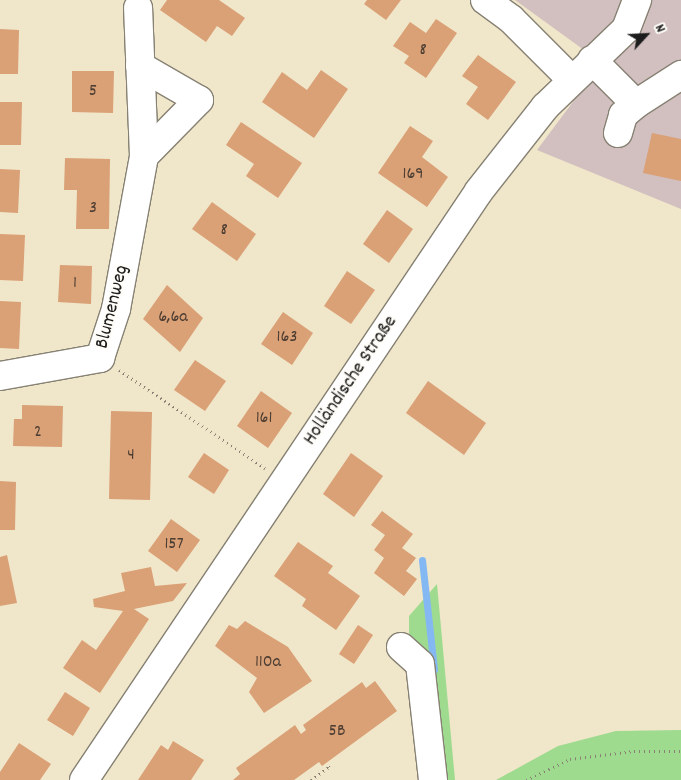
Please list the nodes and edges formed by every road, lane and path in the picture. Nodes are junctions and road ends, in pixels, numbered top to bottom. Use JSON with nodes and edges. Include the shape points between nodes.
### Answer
{"nodes":[{"id":1,"x":485,"y":0,"type":"edge"},
{"id":2,"x":637,"y":0,"type":"edge"},
{"id":3,"x":138,"y":8,"type":"dead end"},
{"id":4,"x":592,"y":60,"type":"junction"},
{"id":5,"x":140,"y":66,"type":"junction"},
{"id":6,"x":681,"y":75,"type":"edge"},
{"id":7,"x":571,"y":79,"type":"junction"},
{"id":8,"x":636,"y":104,"type":"junction"},
{"id":9,"x":618,"y":133,"type":"dead end"},
{"id":10,"x":144,"y":156,"type":"junction"},
{"id":11,"x":100,"y":358,"type":"junction"},
{"id":12,"x":0,"y":376,"type":"edge"},
{"id":13,"x":285,"y":481,"type":"junction"},
{"id":14,"x":401,"y":647,"type":"dead end"},
{"id":15,"x":681,"y":751,"type":"edge"},
{"id":16,"x":327,"y":763,"type":"dead end"},
{"id":17,"x":84,"y":780,"type":"edge"},
{"id":18,"x":311,"y":780,"type":"edge"},
{"id":19,"x":433,"y":780,"type":"edge"},
{"id":20,"x":526,"y":780,"type":"edge"}],
"edges":[{"from":1,"to":7,"type":"street","via":[[511,19]]},
{"from":2,"to":4,"type":"street","name":"Holländische Straße","via":[[626,29]]},
{"from":3,"to":5,"type":"street","name":"Blumenweg"},
{"from":4,"to":7,"type":"street","name":"Holländische Straße"},
{"from":4,"to":8,"type":"street"},
{"from":5,"to":10,"type":"street","name":"Blumenweg"},
{"from":5,"to":10,"type":"street","via":[[199,100]]},
{"from":6,"to":8,"type":"street"},
{"from":7,"to":13,"type":"street","name":"Holländische Straße","via":[[479,191]]},
{"from":8,"to":9,"type":"street","via":[[623,115]]},
{"from":10,"to":11,"type":"street","name":"Blumenweg","via":[[116,309]]},
{"from":11,"to":12,"type":"street","name":"Blumenweg"},
{"from":11,"to":13,"type":"path"},
{"from":13,"to":17,"type":"street","name":"Holländische Straße"},
{"from":14,"to":19,"type":"street","via":[[420,664]]},
{"from":15,"to":20,"type":"path","via":[[634,751],[570,759]]},
{"from":16,"to":18,"type":"path","via":[[329,767]]}]}
